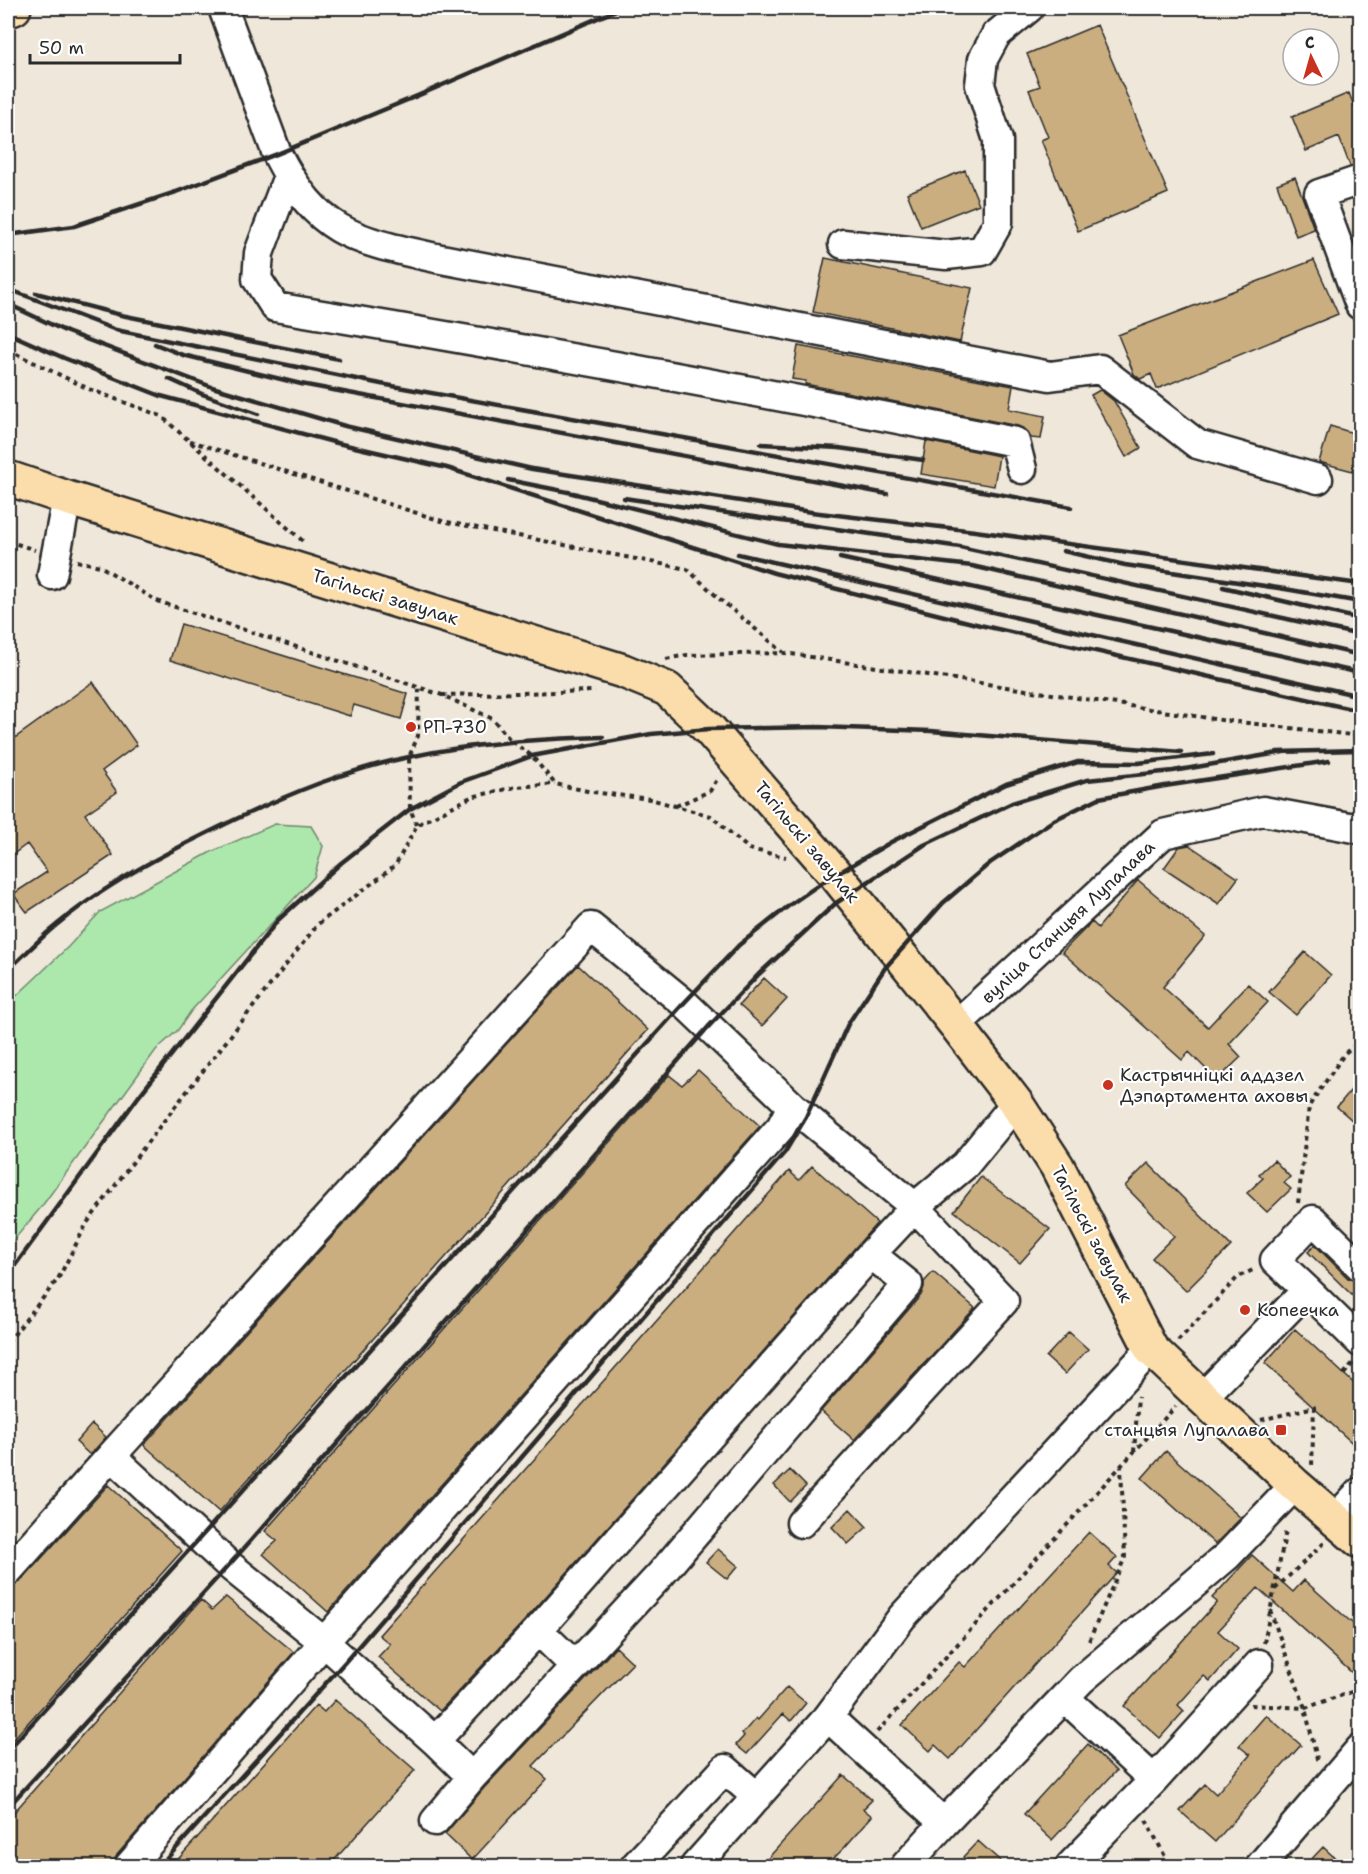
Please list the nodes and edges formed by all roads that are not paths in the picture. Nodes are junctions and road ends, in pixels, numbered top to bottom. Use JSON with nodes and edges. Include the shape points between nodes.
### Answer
{"nodes":[{"id":1,"x":14,"y":8,"type":"edge"},
{"id":2,"x":223,"y":8,"type":"edge"},
{"id":3,"x":1029,"y":8,"type":"edge"},
{"id":4,"x":8,"y":10,"type":"edge"},
{"id":5,"x":288,"y":176,"type":"junction"},
{"id":6,"x":1360,"y":180,"type":"edge"},
{"id":7,"x":843,"y":244,"type":"dead end"},
{"id":8,"x":1360,"y":305,"type":"edge"},
{"id":9,"x":1022,"y":469,"type":"dead end"},
{"id":10,"x":8,"y":478,"type":"edge"},
{"id":11,"x":1318,"y":479,"type":"dead end"},
{"id":12,"x":68,"y":498,"type":"junction"},
{"id":13,"x":54,"y":566,"type":"road end"},
{"id":14,"x":1360,"y":828,"type":"edge"},
{"id":15,"x":956,"y":1025,"type":"junction"},
{"id":16,"x":1016,"y":1103,"type":"junction"},
{"id":17,"x":792,"y":1106,"type":"junction"},
{"id":18,"x":915,"y":1207,"type":"junction"},
{"id":19,"x":872,"y":1254,"type":"junction"},
{"id":20,"x":1360,"y":1266,"type":"edge"},
{"id":21,"x":1306,"y":1290,"type":"junction"},
{"id":22,"x":1360,"y":1342,"type":"edge"},
{"id":23,"x":1151,"y":1356,"type":"junction"},
{"id":24,"x":1198,"y":1393,"type":"junction"},
{"id":25,"x":111,"y":1456,"type":"junction"},
{"id":26,"x":1304,"y":1479,"type":"junction"},
{"id":27,"x":1360,"y":1492,"type":"edge"},
{"id":28,"x":801,"y":1523,"type":"dead end"},
{"id":29,"x":1346,"y":1529,"type":"edge"},
{"id":30,"x":8,"y":1571,"type":"edge"},
{"id":31,"x":538,"y":1630,"type":"junction"},
{"id":32,"x":324,"y":1642,"type":"junction"},
{"id":33,"x":1259,"y":1664,"type":"road end"},
{"id":34,"x":575,"y":1666,"type":"junction"},
{"id":35,"x":1065,"y":1698,"type":"junction"},
{"id":36,"x":828,"y":1717,"type":"junction"},
{"id":37,"x":435,"y":1741,"type":"junction"},
{"id":38,"x":1360,"y":1749,"type":"edge"},
{"id":39,"x":472,"y":1777,"type":"junction"},
{"id":40,"x":1145,"y":1790,"type":"junction"},
{"id":41,"x":757,"y":1797,"type":"junction"},
{"id":42,"x":435,"y":1821,"type":"dead end"},
{"id":43,"x":944,"y":1823,"type":"junction"},
{"id":44,"x":917,"y":1862,"type":"edge"},
{"id":45,"x":129,"y":1866,"type":"edge"},
{"id":46,"x":635,"y":1866,"type":"edge"},
{"id":47,"x":695,"y":1866,"type":"edge"},
{"id":48,"x":1070,"y":1866,"type":"edge"},
{"id":49,"x":1260,"y":1866,"type":"edge"}],
"edges":[{"from":1,"to":4,"type":"main road"},
{"from":2,"to":5,"type":"street"},
{"from":3,"to":7,"type":"street","via":[[996,35],[983,59],[980,85],[998,140],[998,224],[982,251],[946,255]]},
{"from":5,"to":9,"type":"street","via":[[259,253],[257,279],[275,307],[756,391],[1015,442]]},
{"from":5,"to":11,"type":"street","via":[[320,217],[382,246],[1050,376],[1100,369],[1197,444]]},
{"from":6,"to":8,"type":"street","via":[[1320,194]]},
{"from":10,"to":12,"type":"main road","name":"Тагільскі завулак"},
{"from":12,"to":13,"type":"street"},
{"from":12,"to":15,"type":"main road","name":"Тагільскі завулак","via":[[623,671],[667,689],[709,729],[825,862]]},
{"from":14,"to":15,"type":"street","name":"вуліца Станцыя Лупалава","via":[[1263,811],[1163,834]]},
{"from":15,"to":16,"type":"main road","name":"Тагільскі завулак"},
{"from":16,"to":18,"type":"street","via":[[965,1165]]},
{"from":16,"to":23,"type":"main road","name":"Тагільскі завулак","via":[[1057,1166]]},
{"from":17,"to":18,"type":"street"},
{"from":17,"to":25,"type":"street","via":[[710,1025],[591,927]]},
{"from":17,"to":32,"type":"street","via":[[781,1127]]},
{"from":18,"to":19,"type":"street"},
{"from":18,"to":28,"type":"street","via":[[1004,1301]]},
{"from":19,"to":31,"type":"street"},
{"from":19,"to":34,"type":"street","via":[[908,1284],[661,1574]]},
{"from":20,"to":21,"type":"street","via":[[1313,1220],[1275,1260]]},
{"from":21,"to":22,"type":"street"},
{"from":21,"to":24,"type":"street"},
{"from":23,"to":24,"type":"main road","name":"Тагільскі завулак"},
{"from":23,"to":36,"type":"street","via":[[902,1617]]},
{"from":24,"to":26,"type":"main road","name":"Тагільскі завулак"},
{"from":25,"to":30,"type":"street"},
{"from":25,"to":32,"type":"street","via":[[229,1565]]},
{"from":26,"to":29,"type":"main road","name":"Тагільскі завулак"},
{"from":26,"to":35,"type":"street","via":[[1227,1556]]},
{"from":27,"to":29,"type":"street"},
{"from":31,"to":34,"type":"street"},
{"from":31,"to":37,"type":"street"},
{"from":32,"to":37,"type":"street"},
{"from":32,"to":45,"type":"street"},
{"from":33,"to":40,"type":"street"},
{"from":34,"to":39,"type":"street"},
{"from":35,"to":40,"type":"street"},
{"from":35,"to":43,"type":"street"},
{"from":36,"to":41,"type":"street"},
{"from":36,"to":43,"type":"street"},
{"from":37,"to":39,"type":"street"},
{"from":38,"to":49,"type":"street"},
{"from":39,"to":42,"type":"street"},
{"from":40,"to":48,"type":"street"},
{"from":41,"to":46,"type":"street","via":[[725,1769]]},
{"from":41,"to":47,"type":"street"},
{"from":43,"to":44,"type":"street"}]}
